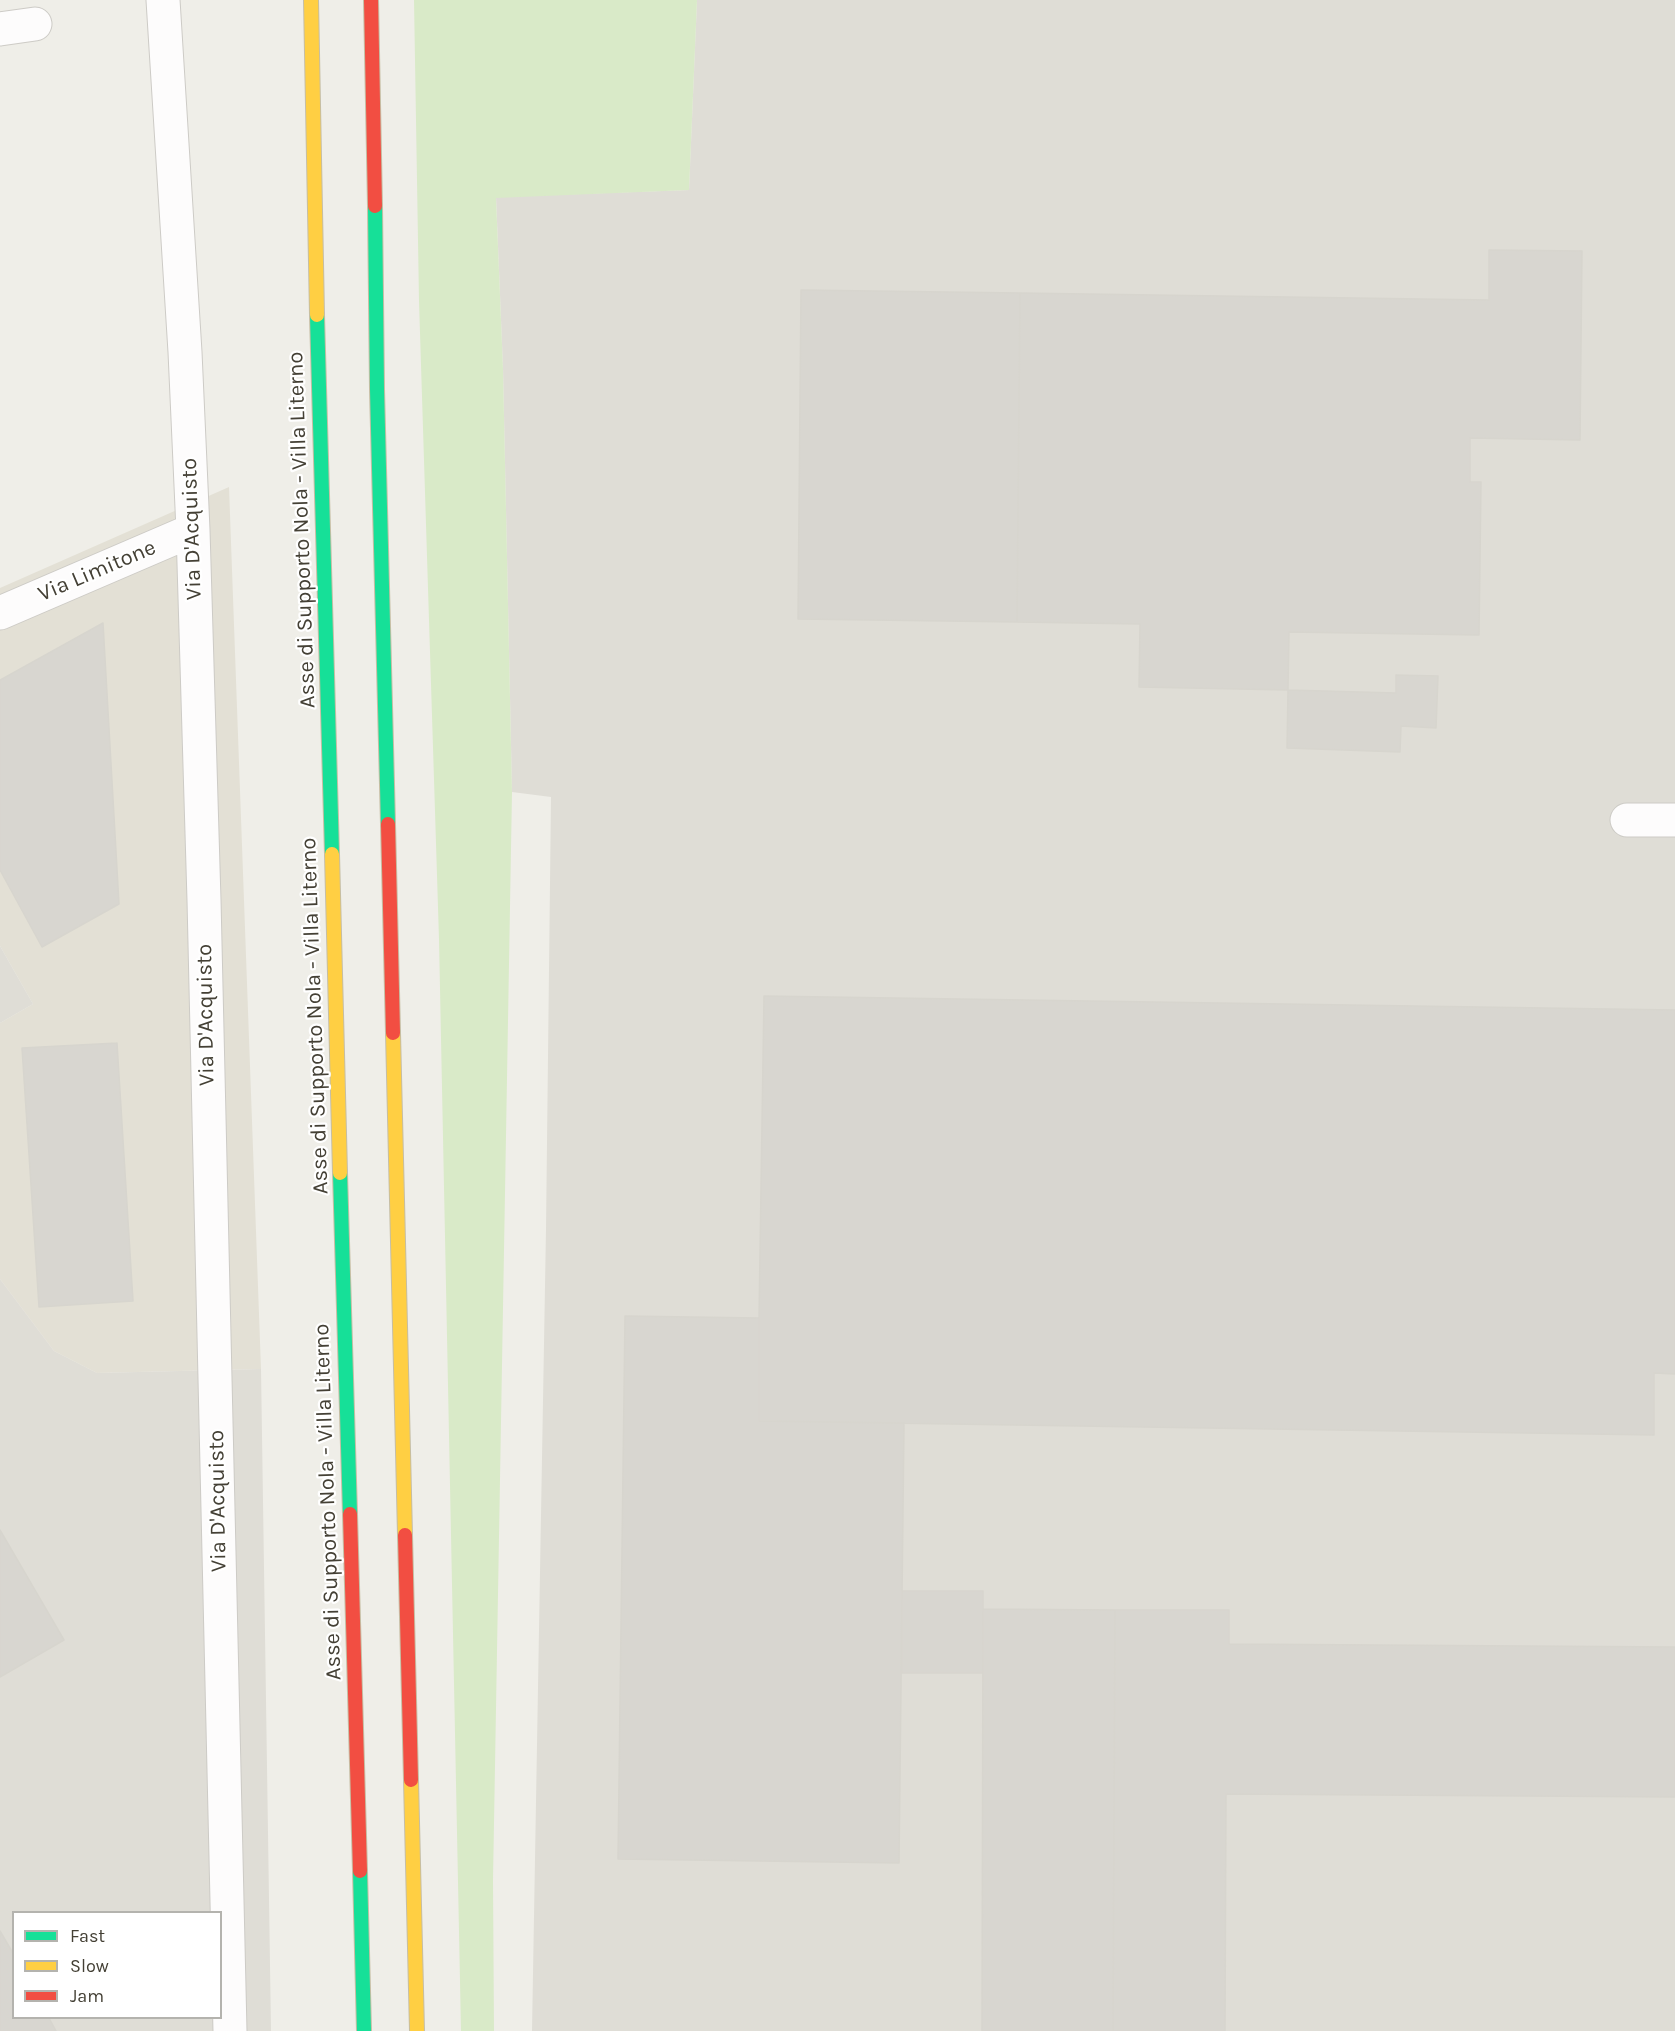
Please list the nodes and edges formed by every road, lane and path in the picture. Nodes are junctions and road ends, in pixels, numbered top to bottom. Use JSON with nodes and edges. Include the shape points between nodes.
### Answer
{"nodes":[{"id":1,"x":163,"y":0,"type":"edge"},
{"id":2,"x":311,"y":0,"type":"edge"},
{"id":3,"x":371,"y":0,"type":"edge"},
{"id":4,"x":35,"y":24,"type":"dead end"},
{"id":5,"x":0,"y":29,"type":"edge"},
{"id":6,"x":193,"y":530,"type":"junction"},
{"id":7,"x":0,"y":613,"type":"edge"},
{"id":8,"x":1627,"y":820,"type":"dead end"},
{"id":9,"x":1675,"y":820,"type":"edge"},
{"id":10,"x":230,"y":2031,"type":"edge"},
{"id":11,"x":364,"y":2031,"type":"edge"},
{"id":12,"x":417,"y":2031,"type":"edge"}],
"edges":[{"from":1,"to":6,"type":"street","name":"Via D'Acquisto"},
{"from":2,"to":11,"type":"highway","name":"Asse di Supporto Nola - Villa Literno"},
{"from":3,"to":12,"type":"highway"},
{"from":4,"to":5,"type":"street"},
{"from":6,"to":7,"type":"street","name":"Via Limitone"},
{"from":6,"to":10,"type":"street","name":"Via D'Acquisto"},
{"from":8,"to":9,"type":"street"}]}
